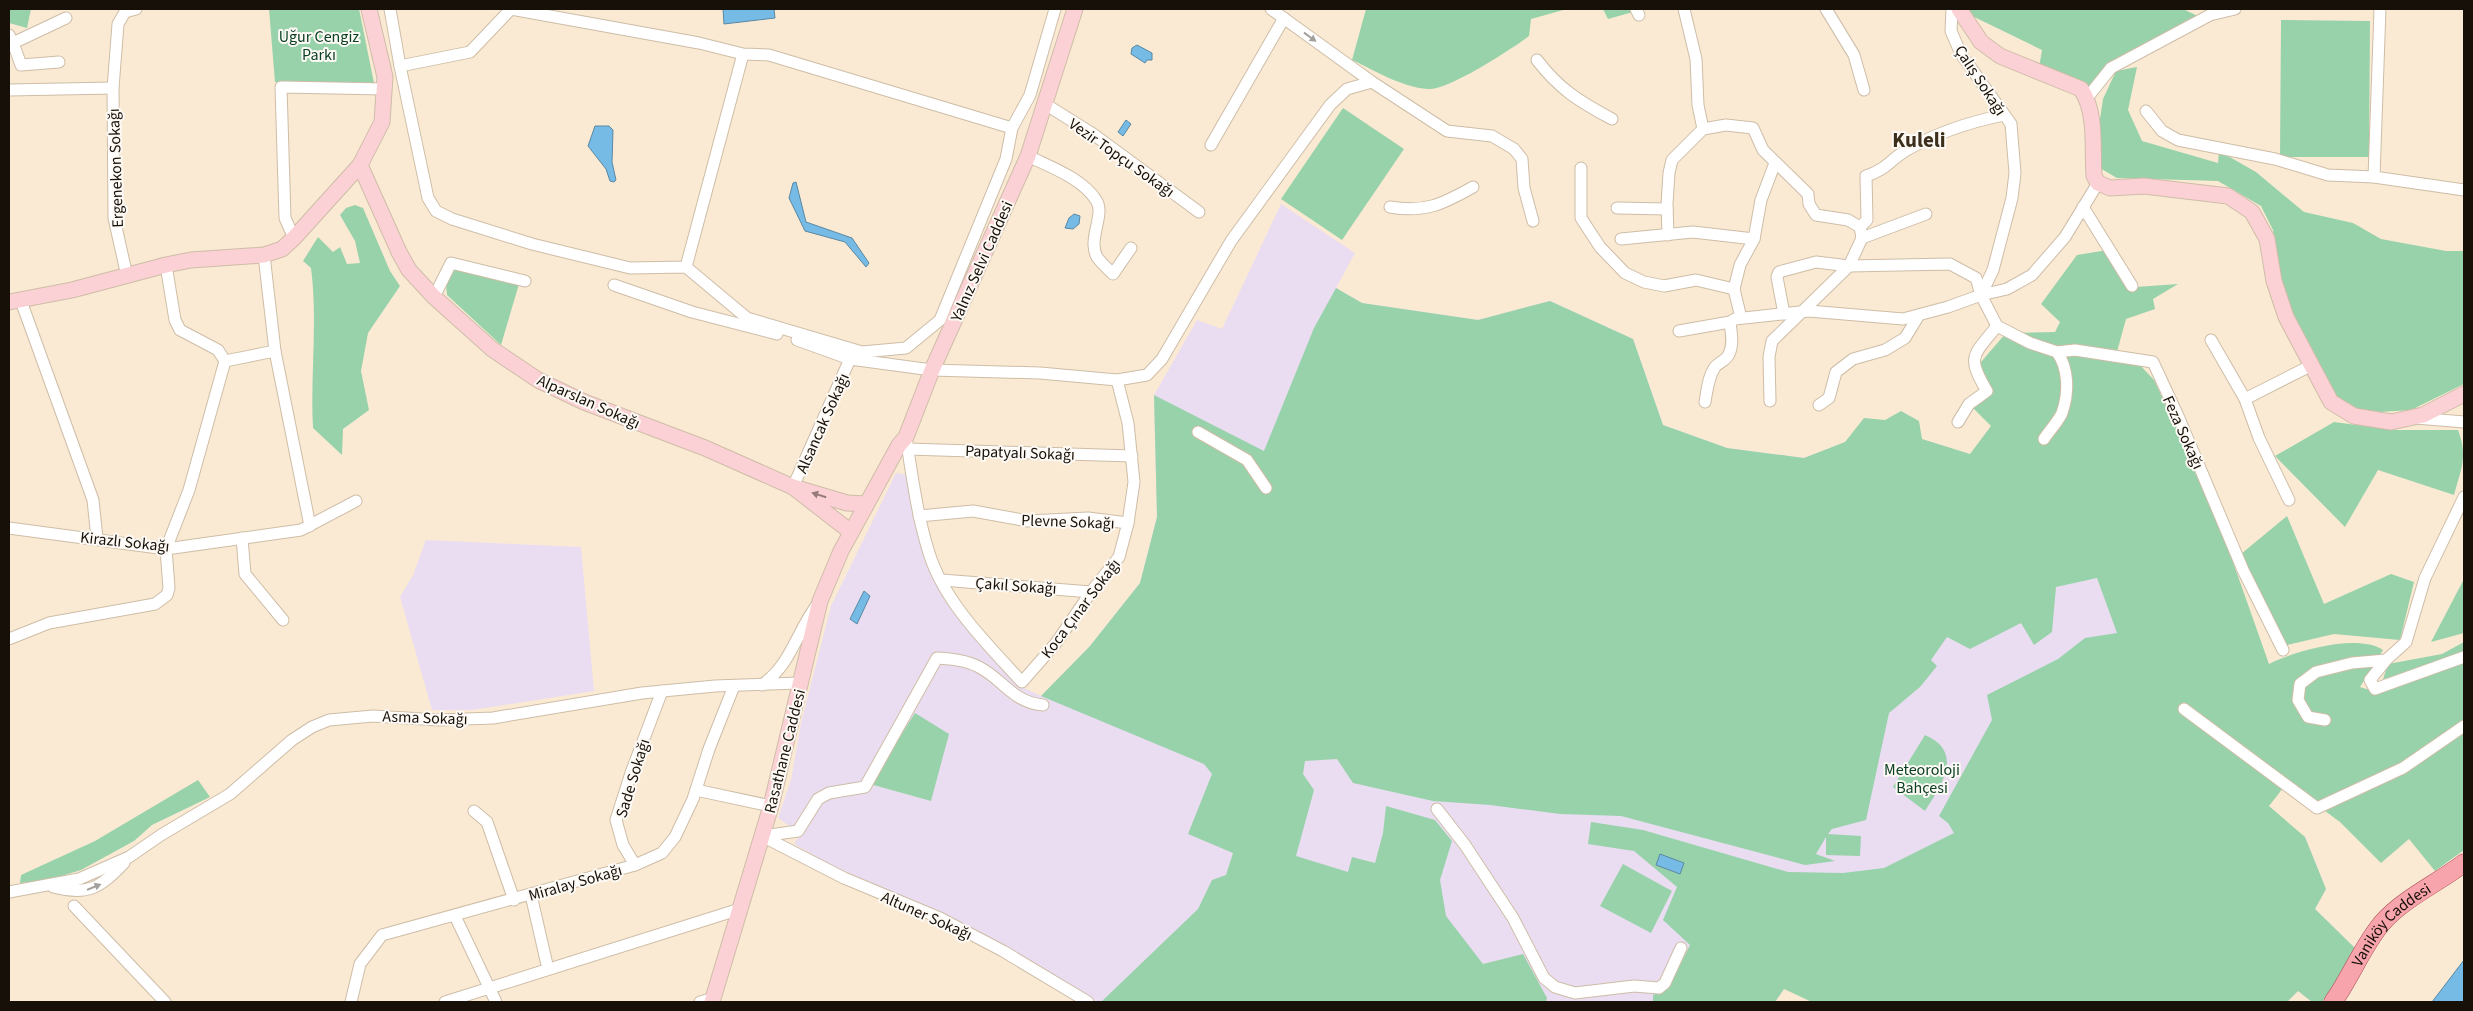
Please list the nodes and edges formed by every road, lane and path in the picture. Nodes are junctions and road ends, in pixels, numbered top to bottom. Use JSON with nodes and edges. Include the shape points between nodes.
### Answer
{"nodes":[{"id":1,"x":136,"y":9,"type":"edge"},
{"id":2,"x":369,"y":9,"type":"edge"},
{"id":3,"x":390,"y":9,"type":"edge"},
{"id":4,"x":1055,"y":9,"type":"edge"},
{"id":5,"x":1075,"y":9,"type":"edge"},
{"id":6,"x":1271,"y":9,"type":"edge"},
{"id":7,"x":1684,"y":9,"type":"edge"},
{"id":8,"x":1826,"y":9,"type":"edge"},
{"id":9,"x":1952,"y":9,"type":"edge"},
{"id":10,"x":1959,"y":9,"type":"edge"},
{"id":11,"x":2235,"y":9,"type":"edge"},
{"id":12,"x":2380,"y":9,"type":"edge"},
{"id":13,"x":66,"y":18,"type":"dead end"},
{"id":14,"x":1284,"y":18,"type":"junction"},
{"id":15,"x":11,"y":39,"type":"edge"},
{"id":16,"x":743,"y":54,"type":"junction"},
{"id":17,"x":1537,"y":60,"type":"dead end"},
{"id":18,"x":59,"y":62,"type":"dead end"},
{"id":19,"x":400,"y":66,"type":"junction"},
{"id":20,"x":1372,"y":82,"type":"junction"},
{"id":21,"x":113,"y":88,"type":"junction"},
{"id":22,"x":384,"y":89,"type":"junction"},
{"id":23,"x":9,"y":90,"type":"edge"},
{"id":24,"x":1864,"y":90,"type":"dead end"},
{"id":25,"x":2087,"y":98,"type":"junction"},
{"id":26,"x":1045,"y":104,"type":"junction"},
{"id":27,"x":2146,"y":111,"type":"dead end"},
{"id":28,"x":2004,"y":115,"type":"junction"},
{"id":29,"x":1612,"y":118,"type":"dead end"},
{"id":30,"x":1012,"y":128,"type":"junction"},
{"id":31,"x":1703,"y":129,"type":"junction"},
{"id":32,"x":1211,"y":145,"type":"dead end"},
{"id":33,"x":1028,"y":156,"type":"junction"},
{"id":34,"x":1775,"y":162,"type":"junction"},
{"id":35,"x":360,"y":165,"type":"junction"},
{"id":36,"x":1581,"y":168,"type":"dead end"},
{"id":37,"x":2374,"y":177,"type":"junction"},
{"id":38,"x":2098,"y":183,"type":"junction"},
{"id":39,"x":1473,"y":187,"type":"dead end"},
{"id":40,"x":2464,"y":190,"type":"edge"},
{"id":41,"x":1390,"y":207,"type":"dead end"},
{"id":42,"x":2083,"y":207,"type":"junction"},
{"id":43,"x":1617,"y":208,"type":"dead end"},
{"id":44,"x":1667,"y":209,"type":"junction"},
{"id":45,"x":1199,"y":212,"type":"dead end"},
{"id":46,"x":1926,"y":214,"type":"dead end"},
{"id":47,"x":1533,"y":221,"type":"dead end"},
{"id":48,"x":1861,"y":232,"type":"junction"},
{"id":49,"x":1668,"y":235,"type":"junction"},
{"id":50,"x":294,"y":238,"type":"junction"},
{"id":51,"x":1621,"y":239,"type":"dead end"},
{"id":52,"x":1754,"y":239,"type":"junction"},
{"id":53,"x":1131,"y":248,"type":"dead end"},
{"id":54,"x":264,"y":256,"type":"junction"},
{"id":55,"x":166,"y":265,"type":"junction"},
{"id":56,"x":1849,"y":266,"type":"junction"},
{"id":57,"x":686,"y":267,"type":"junction"},
{"id":58,"x":128,"y":276,"type":"junction"},
{"id":59,"x":526,"y":281,"type":"dead end"},
{"id":60,"x":614,"y":285,"type":"dead end"},
{"id":61,"x":2132,"y":286,"type":"dead end"},
{"id":62,"x":1734,"y":289,"type":"junction"},
{"id":63,"x":1981,"y":295,"type":"junction"},
{"id":64,"x":434,"y":297,"type":"junction"},
{"id":65,"x":15,"y":302,"type":"edge"},
{"id":66,"x":1801,"y":312,"type":"junction"},
{"id":67,"x":1784,"y":314,"type":"junction"},
{"id":68,"x":1919,"y":314,"type":"junction"},
{"id":69,"x":1735,"y":320,"type":"junction"},
{"id":70,"x":1997,"y":326,"type":"junction"},
{"id":71,"x":1679,"y":331,"type":"dead end"},
{"id":72,"x":2212,"y":340,"type":"dead end"},
{"id":73,"x":275,"y":351,"type":"junction"},
{"id":74,"x":2057,"y":352,"type":"junction"},
{"id":75,"x":850,"y":358,"type":"junction"},
{"id":76,"x":225,"y":361,"type":"junction"},
{"id":77,"x":2312,"y":365,"type":"junction"},
{"id":78,"x":932,"y":370,"type":"junction"},
{"id":79,"x":1117,"y":380,"type":"junction"},
{"id":80,"x":2464,"y":394,"type":"edge"},
{"id":81,"x":2245,"y":399,"type":"junction"},
{"id":82,"x":1705,"y":402,"type":"dead end"},
{"id":83,"x":1770,"y":402,"type":"dead end"},
{"id":84,"x":1819,"y":405,"type":"dead end"},
{"id":85,"x":2412,"y":418,"type":"junction"},
{"id":86,"x":1958,"y":422,"type":"dead end"},
{"id":87,"x":2464,"y":422,"type":"edge"},
{"id":88,"x":1198,"y":432,"type":"dead end"},
{"id":89,"x":2044,"y":439,"type":"dead end"},
{"id":90,"x":907,"y":443,"type":"junction"},
{"id":91,"x":1132,"y":456,"type":"junction"},
{"id":92,"x":793,"y":487,"type":"junction"},
{"id":93,"x":1266,"y":488,"type":"dead end"},
{"id":94,"x":2464,"y":497,"type":"edge"},
{"id":95,"x":2289,"y":500,"type":"dead end"},
{"id":96,"x":356,"y":501,"type":"dead end"},
{"id":97,"x":866,"y":504,"type":"junction"},
{"id":98,"x":919,"y":516,"type":"junction"},
{"id":99,"x":1128,"y":524,"type":"junction"},
{"id":100,"x":310,"y":526,"type":"junction"},
{"id":101,"x":9,"y":528,"type":"edge"},
{"id":102,"x":851,"y":532,"type":"junction"},
{"id":103,"x":97,"y":538,"type":"junction"},
{"id":104,"x":242,"y":538,"type":"junction"},
{"id":105,"x":166,"y":549,"type":"junction"},
{"id":106,"x":942,"y":580,"type":"junction"},
{"id":107,"x":1091,"y":592,"type":"junction"},
{"id":108,"x":820,"y":601,"type":"junction"},
{"id":109,"x":283,"y":620,"type":"dead end"},
{"id":110,"x":9,"y":639,"type":"edge"},
{"id":111,"x":2283,"y":650,"type":"dead end"},
{"id":112,"x":2464,"y":657,"type":"edge"},
{"id":113,"x":2386,"y":660,"type":"junction"},
{"id":114,"x":800,"y":683,"type":"junction"},
{"id":115,"x":762,"y":685,"type":"junction"},
{"id":116,"x":734,"y":686,"type":"junction"},
{"id":117,"x":662,"y":691,"type":"junction"},
{"id":118,"x":1043,"y":705,"type":"dead end"},
{"id":119,"x":2184,"y":709,"type":"dead end"},
{"id":120,"x":2324,"y":720,"type":"dead end"},
{"id":121,"x":2464,"y":726,"type":"edge"},
{"id":122,"x":696,"y":790,"type":"junction"},
{"id":123,"x":772,"y":806,"type":"junction"},
{"id":124,"x":1437,"y":809,"type":"dead end"},
{"id":125,"x":474,"y":812,"type":"dead end"},
{"id":126,"x":762,"y":836,"type":"junction"},
{"id":127,"x":2464,"y":863,"type":"edge"},
{"id":128,"x":635,"y":865,"type":"junction"},
{"id":129,"x":9,"y":892,"type":"edge"},
{"id":130,"x":531,"y":895,"type":"junction"},
{"id":131,"x":514,"y":900,"type":"junction"},
{"id":132,"x":74,"y":906,"type":"dead end"},
{"id":133,"x":740,"y":909,"type":"junction"},
{"id":134,"x":455,"y":916,"type":"junction"},
{"id":135,"x":1681,"y":948,"type":"dead end"},
{"id":136,"x":548,"y":969,"type":"junction"},
{"id":137,"x":490,"y":989,"type":"junction"},
{"id":138,"x":709,"y":1001,"type":"edge"},
{"id":139,"x":165,"y":1002,"type":"edge"},
{"id":140,"x":350,"y":1002,"type":"edge"},
{"id":141,"x":445,"y":1002,"type":"edge"},
{"id":142,"x":496,"y":1002,"type":"edge"},
{"id":143,"x":1088,"y":1002,"type":"edge"},
{"id":144,"x":2333,"y":1002,"type":"edge"}],
"edges":[{"from":1,"to":21,"type":"street","name":"Ergenekon Sokağı","via":[[125,12],[118,24]]},
{"from":2,"to":22,"type":"street","via":[[385,77]]},
{"from":3,"to":19,"type":"street"},
{"from":4,"to":30,"type":"street","via":[[1030,95]]},
{"from":5,"to":26,"type":"street","name":"Yalnız Selvi Caddesi"},
{"from":6,"to":14,"type":"street"},
{"from":7,"to":31,"type":"street","via":[[1695,51],[1698,105]]},
{"from":8,"to":24,"type":"street","via":[[1854,55]]},
{"from":9,"to":28,"type":"street","name":"Çalış Sokağı","via":[[1951,31],[1961,54]]},
{"from":10,"to":25,"type":"street","via":[[1981,42],[2000,56],[2073,85],[2081,89]]},
{"from":11,"to":25,"type":"street","via":[[2210,15],[2111,68]]},
{"from":12,"to":37,"type":"street"},
{"from":13,"to":15,"type":"street"},
{"from":14,"to":20,"type":"street","one_way":true},
{"from":14,"to":32,"type":"street"},
{"from":15,"to":18,"type":"street","via":[[21,65]]},
{"from":16,"to":19,"type":"street","via":[[511,9],[470,52]]},
{"from":16,"to":30,"type":"street","via":[[769,55]]},
{"from":16,"to":57,"type":"street"},
{"from":17,"to":29,"type":"street","via":[[1552,80],[1576,100]]},
{"from":19,"to":57,"type":"street","via":[[428,198],[436,211],[532,244],[630,268]]},
{"from":20,"to":47,"type":"street","via":[[1447,130],[1492,136],[1514,149],[1522,159],[1524,188]]},
{"from":20,"to":79,"type":"street","via":[[1347,89],[1330,105],[1232,241],[1162,359],[1147,375]]},
{"from":21,"to":23,"type":"street","name":"Ergenekon Sokağı"},
{"from":21,"to":58,"type":"street","name":"Ergenekon Sokağı","via":[[114,218]]},
{"from":22,"to":35,"type":"street","via":[[382,122]]},
{"from":22,"to":50,"type":"street","via":[[281,87],[284,198],[287,224]]},
{"from":25,"to":38,"type":"street","via":[[2092,122],[2094,176]]},
{"from":26,"to":33,"type":"street","name":"Yalnız Selvi Caddesi"},
{"from":26,"to":45,"type":"street","name":"Vezir Topçu Sokağı","via":[[1093,134]]},
{"from":27,"to":37,"type":"street","via":[[2162,131],[2178,140],[2275,159],[2328,175]]},
{"from":28,"to":48,"type":"street","via":[[1963,125],[1925,141],[1903,152],[1881,171],[1866,176],[1867,220]]},
{"from":28,"to":63,"type":"street","name":"Çalış Sokağı","via":[[2011,124],[2015,173],[2012,198],[1993,270]]},
{"from":30,"to":57,"type":"street","via":[[1006,159],[940,320],[906,348],[862,352],[747,318]]},
{"from":31,"to":34,"type":"street","via":[[1726,125],[1752,128],[1763,150]]},
{"from":31,"to":44,"type":"street","via":[[1672,160],[1668,173]]},
{"from":33,"to":53,"type":"street","via":[[1076,181],[1097,200],[1099,209],[1094,240],[1097,256],[1113,274]]},
{"from":33,"to":78,"type":"street","name":"Yalnız Selvi Caddesi"},
{"from":34,"to":48,"type":"street","via":[[1808,194],[1809,204],[1816,215],[1848,220]]},
{"from":34,"to":52,"type":"street","via":[[1761,200]]},
{"from":35,"to":50,"type":"street"},
{"from":35,"to":64,"type":"street","name":"Alparslan Sokağı","via":[[404,262]]},
{"from":36,"to":62,"type":"street","via":[[1581,218],[1606,254],[1625,273],[1644,282],[1664,286],[1696,280]]},
{"from":37,"to":40,"type":"street"},
{"from":38,"to":42,"type":"street"},
{"from":38,"to":77,"type":"street","via":[[2110,188],[2144,186],[2228,196],[2252,212],[2267,239],[2274,281],[2286,317]]},
{"from":39,"to":41,"type":"street","via":[[1449,201],[1428,208],[1408,210]]},
{"from":42,"to":61,"type":"street"},
{"from":42,"to":63,"type":"street","via":[[2065,237],[2032,274],[2007,289]]},
{"from":43,"to":44,"type":"street"},
{"from":44,"to":49,"type":"street"},
{"from":46,"to":48,"type":"street"},
{"from":48,"to":56,"type":"street"},
{"from":49,"to":51,"type":"street"},
{"from":49,"to":52,"type":"street","via":[[1693,232]]},
{"from":50,"to":54,"type":"street","via":[[282,249]]},
{"from":52,"to":62,"type":"street","via":[[1740,265]]},
{"from":54,"to":55,"type":"street","via":[[191,260]]},
{"from":54,"to":73,"type":"street"},
{"from":55,"to":58,"type":"street"},
{"from":55,"to":76,"type":"street","via":[[175,320],[180,330],[218,350]]},
{"from":56,"to":63,"type":"street","via":[[1950,264],[1976,278]]},
{"from":56,"to":66,"type":"street"},
{"from":56,"to":67,"type":"street","via":[[1816,262],[1779,272],[1777,277]]},
{"from":58,"to":65,"type":"street"},
{"from":59,"to":64,"type":"street","via":[[451,263]]},
{"from":60,"to":75,"type":"street","via":[[692,312],[785,336]]},
{"from":62,"to":69,"type":"street"},
{"from":63,"to":68,"type":"street"},
{"from":63,"to":70,"type":"street"},
{"from":64,"to":92,"type":"street","name":"Alparslan Sokağı","via":[[492,349],[549,385]]},
{"from":65,"to":103,"type":"street","via":[[93,500]]},
{"from":66,"to":67,"type":"street"},
{"from":66,"to":68,"type":"street","via":[[1903,319]]},
{"from":66,"to":83,"type":"street","via":[[1772,341]]},
{"from":67,"to":69,"type":"street"},
{"from":68,"to":84,"type":"street","via":[[1905,338],[1885,350],[1853,359],[1836,372],[1829,398]]},
{"from":69,"to":71,"type":"street"},
{"from":69,"to":82,"type":"street","via":[[1730,353],[1716,366]]},
{"from":70,"to":74,"type":"street","name":"Feza Sokağı"},
{"from":70,"to":86,"type":"street","via":[[1975,352],[1974,369],[1987,391],[1969,404]]},
{"from":72,"to":81,"type":"street"},
{"from":73,"to":76,"type":"street"},
{"from":73,"to":100,"type":"street"},
{"from":74,"to":89,"type":"street","via":[[2066,364],[2066,389],[2061,414]]},
{"from":74,"to":111,"type":"street","name":"Feza Sokağı","via":[[2075,350],[2153,362],[2243,570]]},
{"from":75,"to":78,"type":"street"},
{"from":75,"to":92,"type":"street","name":"Alsancak Sokağı"},
{"from":76,"to":105,"type":"street","via":[[189,490]]},
{"from":77,"to":81,"type":"street"},
{"from":77,"to":85,"type":"street","via":[[2331,402],[2354,416],[2391,422]]},
{"from":78,"to":79,"type":"street"},
{"from":78,"to":90,"type":"street","name":"Yalnız Selvi Caddesi"},
{"from":79,"to":91,"type":"street","name":"Koca Çınar Sokağı"},
{"from":80,"to":85,"type":"street"},
{"from":81,"to":95,"type":"street","via":[[2258,438]]},
{"from":85,"to":87,"type":"street"},
{"from":88,"to":93,"type":"street","via":[[1247,460]]},
{"from":90,"to":91,"type":"street","name":"Papatyalı Sokağı"},
{"from":90,"to":97,"type":"street","name":"Yalnız Selvi Caddesi","via":[[899,445]]},
{"from":90,"to":98,"type":"street"},
{"from":91,"to":99,"type":"street","name":"Koca Çınar Sokağı","via":[[1134,482]]},
{"from":97,"to":92,"type":"street","name":"Alparslan Sokağı","one_way":true,"via":[[847,503]]},
{"from":92,"to":102,"type":"street","name":"Alparslan Sokağı"},
{"from":94,"to":113,"type":"street","via":[[2426,578],[2406,642]]},
{"from":96,"to":100,"type":"street","name":"Kirazlı Sokağı"},
{"from":97,"to":102,"type":"street","name":"Rasathane Caddesi"},
{"from":98,"to":99,"type":"street","name":"Plevne Sokağı","via":[[973,511],[1028,521],[1088,518]]},
{"from":98,"to":106,"type":"street","via":[[929,555]]},
{"from":99,"to":107,"type":"street","name":"Koca Çınar Sokağı","via":[[1119,557]]},
{"from":100,"to":104,"type":"street","name":"Kirazlı Sokağı"},
{"from":101,"to":103,"type":"street","name":"Kirazlı Sokağı"},
{"from":102,"to":108,"type":"street","name":"Rasathane Caddesi"},
{"from":103,"to":105,"type":"street","name":"Kirazlı Sokağı"},
{"from":104,"to":105,"type":"street","name":"Kirazlı Sokağı"},
{"from":104,"to":109,"type":"street","via":[[246,574]]},
{"from":105,"to":110,"type":"street","via":[[169,588],[167,595],[155,604],[49,623]]},
{"from":106,"to":107,"type":"street","name":"Çakıl Sokağı"},
{"from":106,"to":107,"type":"street","name":"Koca Çınar Sokağı","via":[[975,630],[1022,682],[1056,643]]},
{"from":108,"to":114,"type":"street","name":"Rasathane Caddesi"},
{"from":108,"to":115,"type":"street","via":[[781,669]]},
{"from":112,"to":113,"type":"street","via":[[2375,689],[2370,680]]},
{"from":113,"to":120,"type":"street","via":[[2352,663],[2316,672],[2300,684],[2298,700],[2308,717]]},
{"from":114,"to":115,"type":"street","name":"Asma Sokağı"},
{"from":114,"to":123,"type":"street","name":"Rasathane Caddesi"},
{"from":115,"to":116,"type":"street","name":"Asma Sokağı"},
{"from":116,"to":117,"type":"street","name":"Asma Sokağı"},
{"from":116,"to":122,"type":"street","name":"Miralay Sokağı"},
{"from":117,"to":128,"type":"street","name":"Sade Sokağı","via":[[616,820],[623,845]]},
{"from":117,"to":129,"type":"street","name":"Asma Sokağı","via":[[493,718],[439,720],[373,716],[329,720],[292,740],[230,794],[160,835],[90,890],[49,886]]},
{"from":118,"to":126,"type":"street","via":[[1028,703],[980,667],[958,659],[937,658],[865,787],[837,791],[818,799],[798,832]]},
{"from":119,"to":121,"type":"street","via":[[2318,808],[2403,768]]},
{"from":122,"to":123,"type":"street"},
{"from":122,"to":128,"type":"street","name":"Miralay Sokağı","via":[[675,837],[662,853]]},
{"from":123,"to":126,"type":"street","name":"Rasathane Caddesi"},
{"from":124,"to":135,"type":"street","via":[[1513,918],[1544,978],[1556,987],[1575,992],[1634,986],[1659,988],[1665,983]]},
{"from":125,"to":131,"type":"street","via":[[486,822]]},
{"from":126,"to":133,"type":"street","name":"Rasathane Caddesi"},
{"from":126,"to":143,"type":"street","name":"Altuner Sokağı","via":[[844,878],[940,918]]},
{"from":127,"to":144,"type":"main road","name":"Vaniköy Caddesi","via":[[2382,923]]},
{"from":128,"to":130,"type":"street","name":"Miralay Sokağı"},
{"from":130,"to":131,"type":"street","name":"Miralay Sokağı"},
{"from":130,"to":136,"type":"street"},
{"from":131,"to":134,"type":"street","name":"Miralay Sokağı"},
{"from":132,"to":139,"type":"street"},
{"from":133,"to":136,"type":"street"},
{"from":133,"to":138,"type":"street","name":"Rasathane Caddesi"},
{"from":134,"to":137,"type":"street"},
{"from":134,"to":140,"type":"street","name":"Miralay Sokağı","via":[[382,935],[360,964]]},
{"from":136,"to":137,"type":"street"},
{"from":137,"to":141,"type":"street"},
{"from":137,"to":142,"type":"street"}]}
